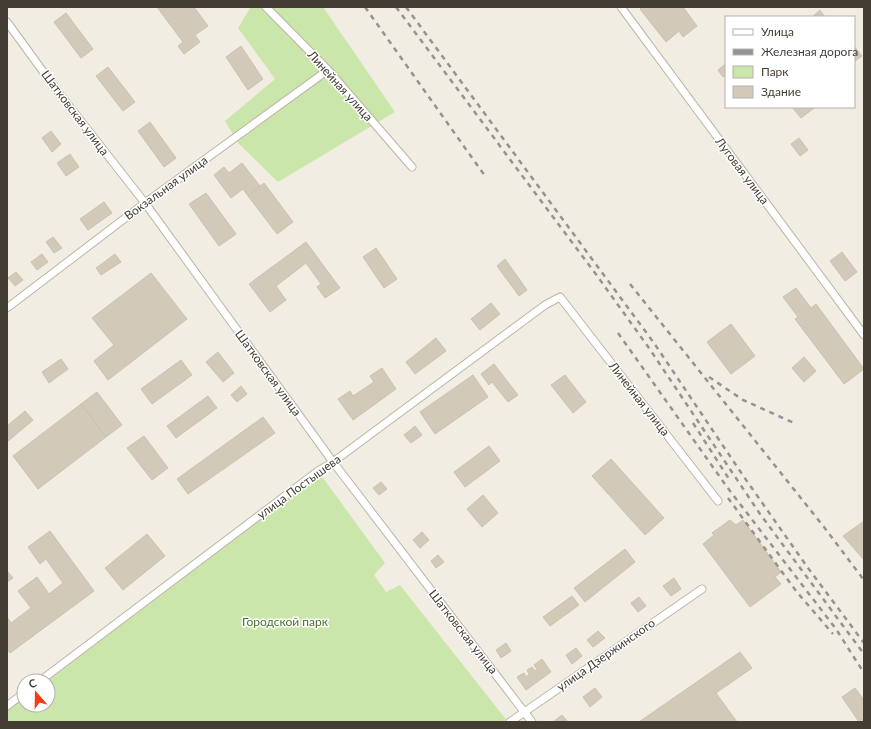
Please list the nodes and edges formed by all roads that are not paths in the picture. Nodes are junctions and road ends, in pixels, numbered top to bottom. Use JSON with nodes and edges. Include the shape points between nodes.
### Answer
{"nodes":[{"id":1,"x":266,"y":7,"type":"edge"},
{"id":2,"x":621,"y":7,"type":"edge"},
{"id":3,"x":7,"y":22,"type":"edge"},
{"id":4,"x":328,"y":70,"type":"junction"},
{"id":5,"x":412,"y":167,"type":"dead end"},
{"id":6,"x":145,"y":203,"type":"junction"},
{"id":7,"x":560,"y":297,"type":"joint"},
{"id":8,"x":7,"y":308,"type":"edge"},
{"id":9,"x":864,"y":335,"type":"edge"},
{"id":10,"x":333,"y":462,"type":"junction"},
{"id":11,"x":718,"y":501,"type":"dead end"},
{"id":12,"x":702,"y":589,"type":"dead end"},
{"id":13,"x":51,"y":673,"type":"edge"},
{"id":14,"x":16,"y":699,"type":"edge"},
{"id":15,"x":7,"y":706,"type":"edge"},
{"id":16,"x":524,"y":711,"type":"junction"},
{"id":17,"x":510,"y":722,"type":"edge"},
{"id":18,"x":532,"y":722,"type":"edge"}],
"edges":[{"from":1,"to":4,"type":"street","name":"Линейная улица"},
{"from":2,"to":9,"type":"street","name":"Луговая улица"},
{"from":3,"to":6,"type":"street","name":"Шатковская улица"},
{"from":4,"to":5,"type":"street","name":"Линейная улица"},
{"from":4,"to":6,"type":"street","name":"Вокзальная улица"},
{"from":6,"to":8,"type":"street","name":"Вокзальная улица"},
{"from":6,"to":10,"type":"street","name":"Шатковская улица"},
{"from":7,"to":10,"type":"street","name":"улица Постышева","via":[[545,305]]},
{"from":7,"to":11,"type":"street","name":"Линейная улица"},
{"from":10,"to":13,"type":"street","name":"улица Постышева"},
{"from":10,"to":16,"type":"street","name":"Шатковская улица"},
{"from":12,"to":16,"type":"street","name":"улица Дзержинского"},
{"from":14,"to":15,"type":"street"},
{"from":16,"to":17,"type":"street","name":"улица Дзержинского"},
{"from":16,"to":18,"type":"street","name":"Шатковская улица"}]}
